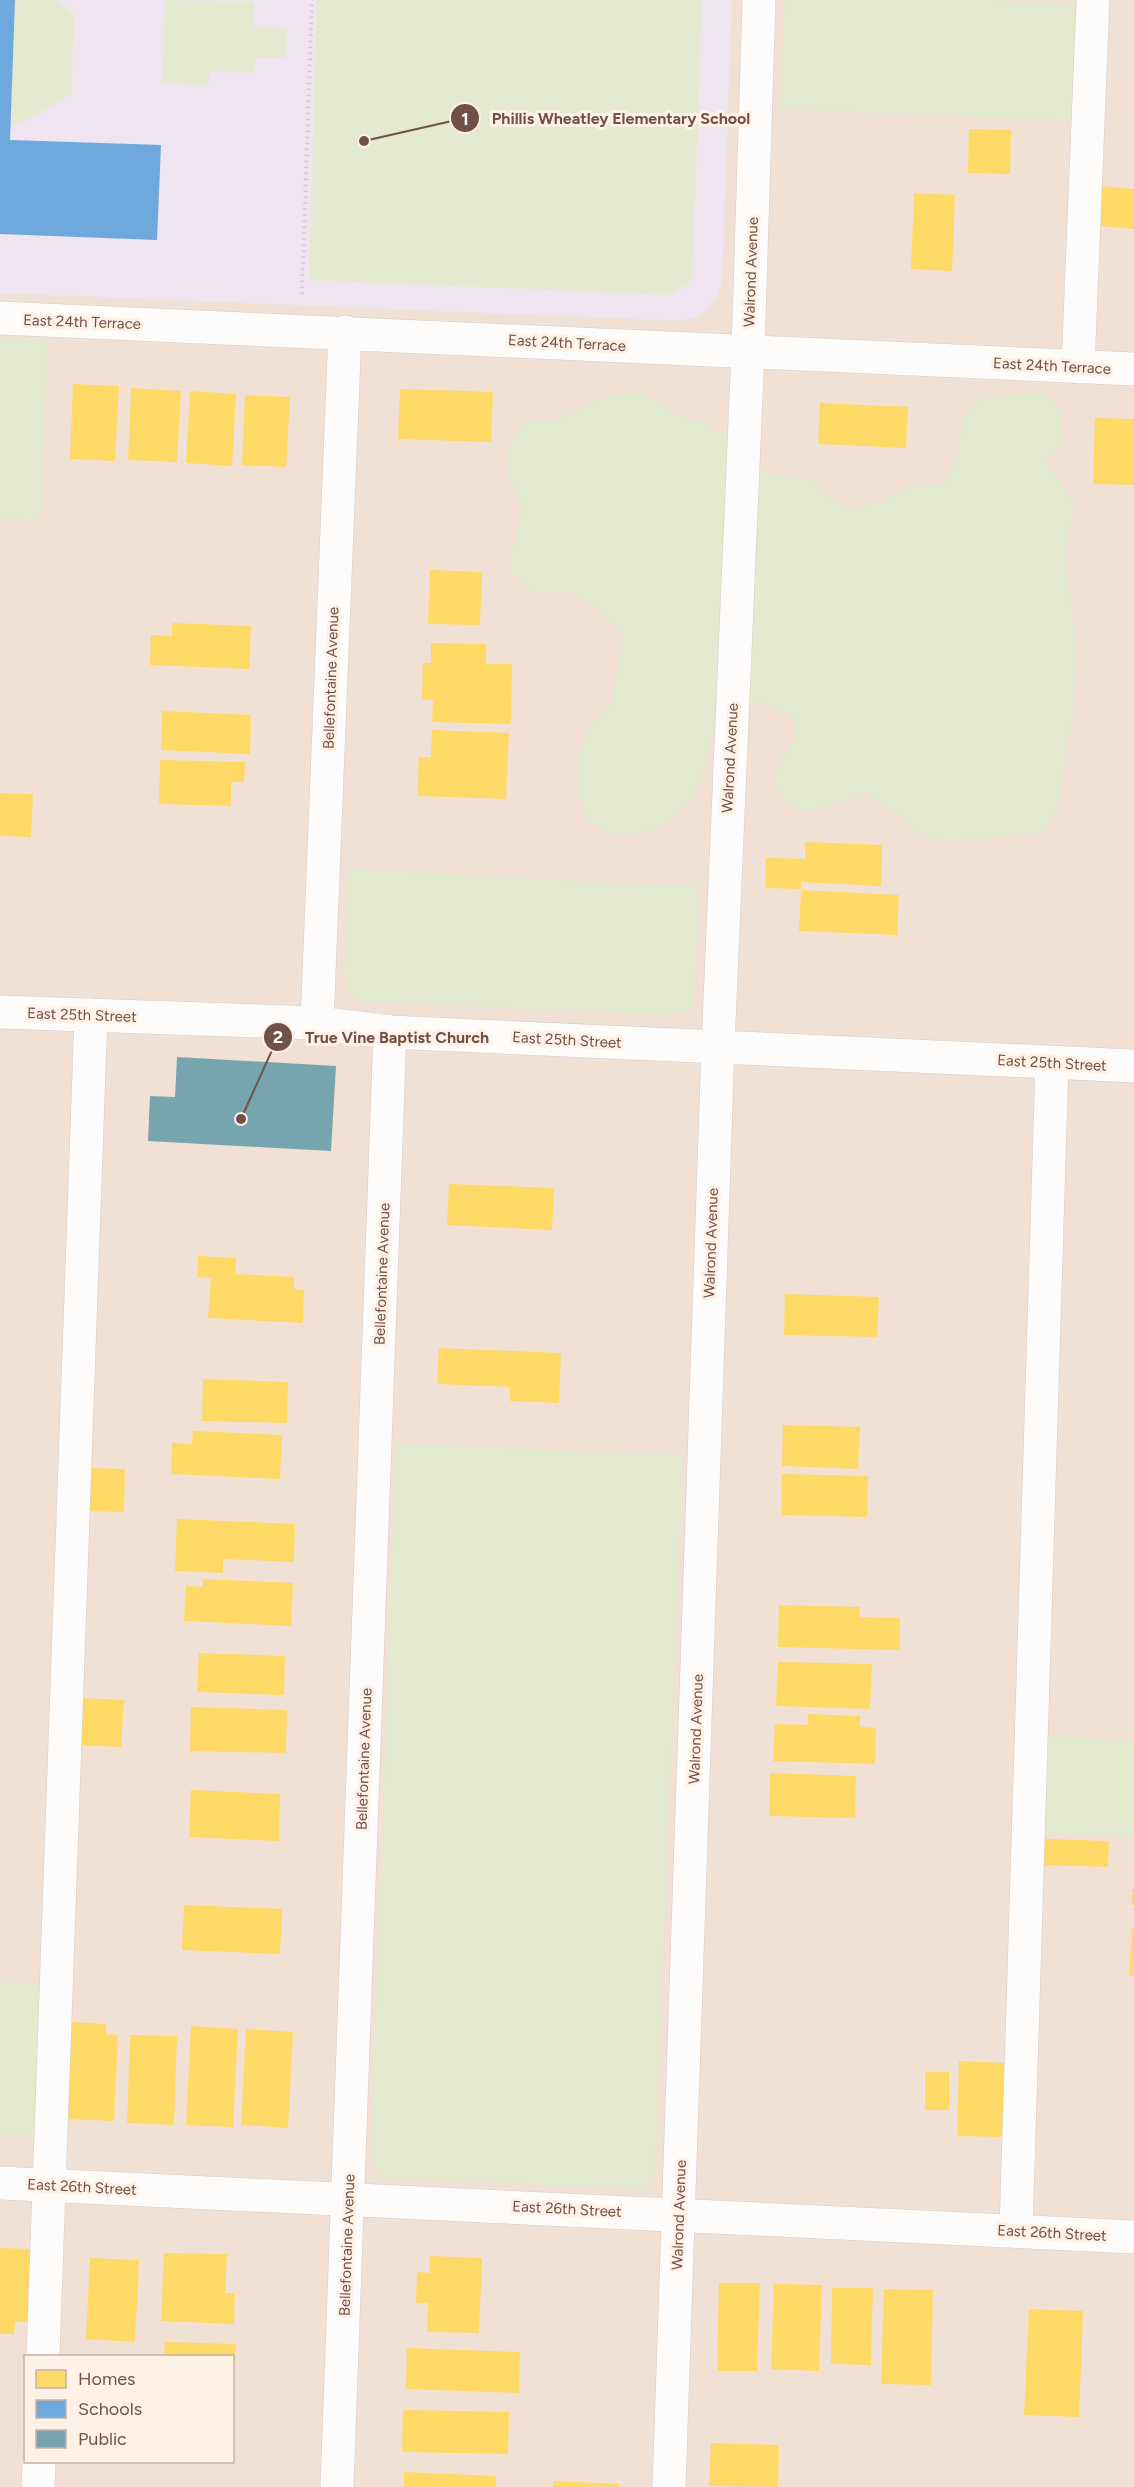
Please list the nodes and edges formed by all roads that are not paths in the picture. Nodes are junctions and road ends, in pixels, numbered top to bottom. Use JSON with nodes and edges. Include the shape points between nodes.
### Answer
{"nodes":[{"id":1,"x":759,"y":0,"type":"edge"},
{"id":2,"x":1094,"y":0,"type":"edge"},
{"id":3,"x":0,"y":318,"type":"edge"},
{"id":4,"x":345,"y":332,"type":"junction"},
{"id":5,"x":748,"y":351,"type":"junction"},
{"id":6,"x":1078,"y":367,"type":"junction"},
{"id":7,"x":1134,"y":369,"type":"edge"},
{"id":8,"x":0,"y":1012,"type":"edge"},
{"id":9,"x":92,"y":1016,"type":"junction"},
{"id":10,"x":317,"y":1023,"type":"junction"},
{"id":11,"x":390,"y":1032,"type":"junction"},
{"id":12,"x":718,"y":1046,"type":"junction"},
{"id":13,"x":1052,"y":1063,"type":"junction"},
{"id":14,"x":1134,"y":1066,"type":"edge"},
{"id":15,"x":0,"y":2183,"type":"edge"},
{"id":16,"x":49,"y":2185,"type":"junction"},
{"id":17,"x":348,"y":2199,"type":"junction"},
{"id":18,"x":680,"y":2213,"type":"junction"},
{"id":19,"x":1016,"y":2231,"type":"junction"},
{"id":20,"x":1134,"y":2237,"type":"edge"},
{"id":21,"x":43,"y":2355,"type":"edge"},
{"id":22,"x":39,"y":2463,"type":"edge"},
{"id":23,"x":38,"y":2487,"type":"edge"},
{"id":24,"x":337,"y":2487,"type":"edge"},
{"id":25,"x":669,"y":2487,"type":"edge"}],
"edges":[{"from":1,"to":5,"type":"street","name":"Walrond Avenue"},
{"from":2,"to":6,"type":"street"},
{"from":3,"to":4,"type":"street","name":"East 24th Terrace"},
{"from":4,"to":5,"type":"street","name":"East 24th Terrace"},
{"from":4,"to":10,"type":"street","name":"Bellefontaine Avenue"},
{"from":5,"to":6,"type":"street","name":"East 24th Terrace"},
{"from":5,"to":12,"type":"street","name":"Walrond Avenue"},
{"from":6,"to":7,"type":"street","name":"East 24th Terrace"},
{"from":8,"to":9,"type":"street","name":"East 25th Street"},
{"from":9,"to":10,"type":"street","name":"East 25th Street"},
{"from":9,"to":16,"type":"street"},
{"from":10,"to":11,"type":"street","name":"East 25th Street"},
{"from":11,"to":12,"type":"street","name":"East 25th Street"},
{"from":11,"to":17,"type":"street","name":"Bellefontaine Avenue"},
{"from":12,"to":13,"type":"street","name":"East 25th Street"},
{"from":12,"to":18,"type":"street","name":"Walrond Avenue"},
{"from":13,"to":14,"type":"street","name":"East 25th Street"},
{"from":13,"to":19,"type":"street"},
{"from":15,"to":16,"type":"street","name":"East 26th Street"},
{"from":16,"to":17,"type":"street","name":"East 26th Street"},
{"from":16,"to":21,"type":"street"},
{"from":17,"to":18,"type":"street","name":"East 26th Street"},
{"from":17,"to":24,"type":"street","name":"Bellefontaine Avenue"},
{"from":18,"to":19,"type":"street","name":"East 26th Street"},
{"from":18,"to":25,"type":"street","name":"Walrond Avenue"},
{"from":19,"to":20,"type":"street","name":"East 26th Street"},
{"from":22,"to":23,"type":"street"}]}
